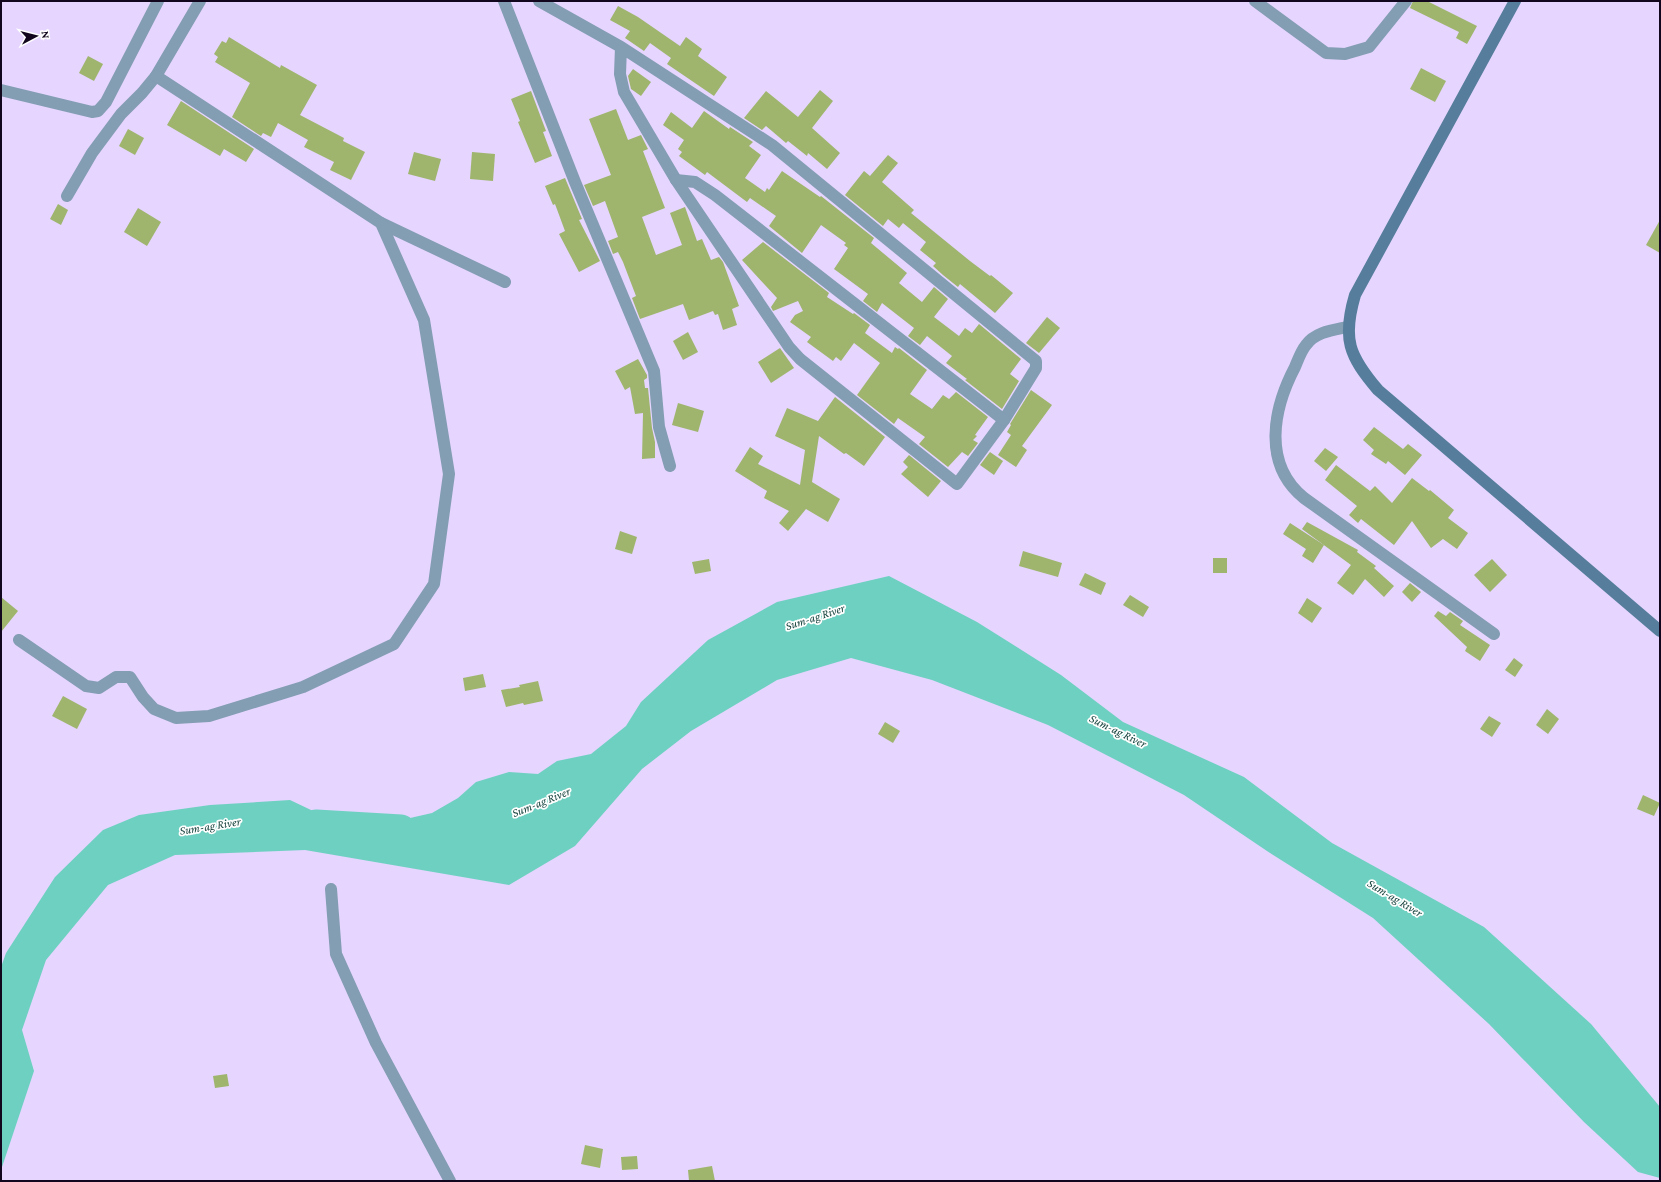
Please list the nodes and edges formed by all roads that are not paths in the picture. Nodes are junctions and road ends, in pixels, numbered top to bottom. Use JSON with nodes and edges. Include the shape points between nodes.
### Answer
{"nodes":[{"id":1,"x":158,"y":1,"type":"edge"},
{"id":2,"x":200,"y":1,"type":"edge"},
{"id":3,"x":504,"y":1,"type":"edge"},
{"id":4,"x":540,"y":1,"type":"edge"},
{"id":5,"x":1255,"y":1,"type":"edge"},
{"id":6,"x":1406,"y":1,"type":"edge"},
{"id":7,"x":1515,"y":1,"type":"edge"},
{"id":8,"x":621,"y":47,"type":"junction"},
{"id":9,"x":156,"y":76,"type":"junction"},
{"id":10,"x":1,"y":90,"type":"edge"},
{"id":11,"x":676,"y":180,"type":"junction"},
{"id":12,"x":67,"y":196,"type":"dead end"},
{"id":13,"x":381,"y":223,"type":"junction"},
{"id":14,"x":504,"y":282,"type":"dead end"},
{"id":15,"x":1347,"y":327,"type":"junction"},
{"id":16,"x":1004,"y":420,"type":"junction"},
{"id":17,"x":670,"y":466,"type":"dead end"},
{"id":18,"x":1660,"y":631,"type":"edge"},
{"id":19,"x":1494,"y":634,"type":"dead end"},
{"id":20,"x":19,"y":640,"type":"dead end"},
{"id":21,"x":331,"y":889,"type":"dead end"},
{"id":22,"x":450,"y":1181,"type":"edge"}],
"edges":[{"from":1,"to":10,"type":"street","via":[[106,102],[98,111],[92,112]]},
{"from":2,"to":9,"type":"street"},
{"from":3,"to":17,"type":"street","via":[[575,182],[654,371],[659,427]]},
{"from":4,"to":8,"type":"street"},
{"from":5,"to":6,"type":"street","via":[[1326,52],[1345,54],[1368,47]]},
{"from":7,"to":15,"type":"main road","via":[[1355,295]]},
{"from":8,"to":11,"type":"street","via":[[620,74],[624,92]]},
{"from":8,"to":16,"type":"street","via":[[772,145],[1036,361],[1036,368]]},
{"from":9,"to":12,"type":"street","via":[[121,114],[92,153]]},
{"from":9,"to":13,"type":"street"},
{"from":11,"to":16,"type":"street","via":[[695,182],[715,195]]},
{"from":11,"to":16,"type":"street","via":[[789,348],[957,484]]},
{"from":13,"to":14,"type":"street"},
{"from":13,"to":20,"type":"street","via":[[424,320],[449,474],[434,584],[394,644],[303,687],[209,716],[176,718],[154,709],[130,677],[116,677],[99,688],[86,686]]},
{"from":15,"to":18,"type":"main road","via":[[1354,357],[1361,371],[1378,390]]},
{"from":15,"to":19,"type":"street","via":[[1327,331],[1306,344],[1288,380],[1275,427],[1279,462],[1287,482],[1304,498]]},
{"from":21,"to":22,"type":"street","via":[[336,954],[376,1043]]}]}
